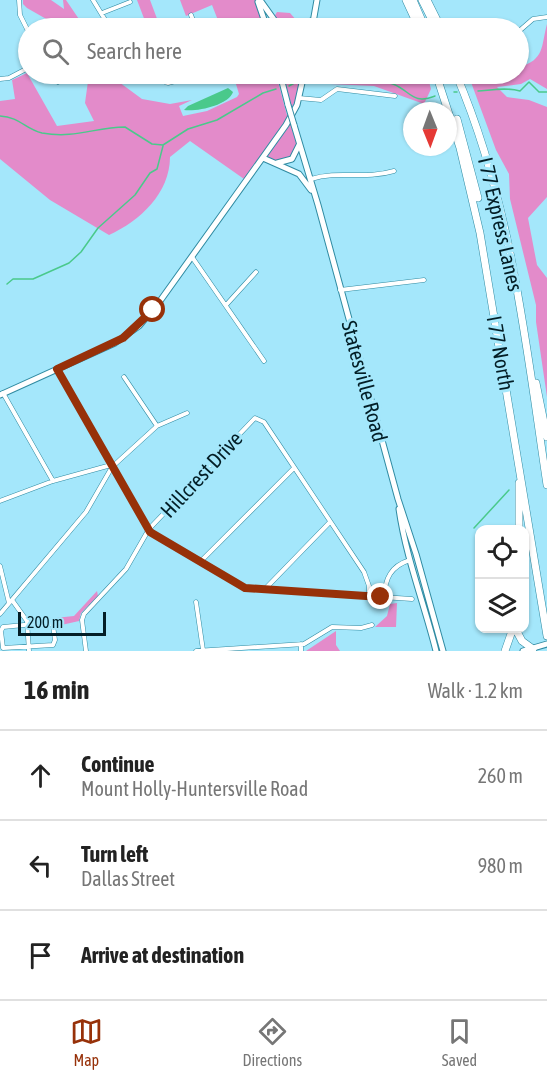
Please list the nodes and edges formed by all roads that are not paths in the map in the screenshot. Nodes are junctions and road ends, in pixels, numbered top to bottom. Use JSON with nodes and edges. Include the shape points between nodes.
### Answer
{"nodes":[{"id":1,"x":19,"y":0,"type":"edge"},
{"id":2,"x":93,"y":0,"type":"edge"},
{"id":3,"x":259,"y":0,"type":"edge"},
{"id":4,"x":317,"y":0,"type":"edge"},
{"id":5,"x":406,"y":0,"type":"edge"},
{"id":6,"x":412,"y":0,"type":"edge"},
{"id":7,"x":422,"y":0,"type":"edge"},
{"id":8,"x":427,"y":0,"type":"edge"},
{"id":9,"x":130,"y":2,"type":"dead end"},
{"id":10,"x":102,"y":13,"type":"junction"},
{"id":11,"x":191,"y":15,"type":"dead end"},
{"id":12,"x":547,"y":17,"type":"edge"},
{"id":13,"x":22,"y":18,"type":"edge"},
{"id":14,"x":105,"y":18,"type":"edge"},
{"id":15,"x":192,"y":18,"type":"edge"},
{"id":16,"x":264,"y":18,"type":"edge"},
{"id":17,"x":273,"y":18,"type":"edge"},
{"id":18,"x":314,"y":18,"type":"edge"},
{"id":19,"x":414,"y":18,"type":"edge"},
{"id":20,"x":420,"y":18,"type":"edge"},
{"id":21,"x":431,"y":18,"type":"edge"},
{"id":22,"x":436,"y":18,"type":"edge"},
{"id":23,"x":529,"y":23,"type":"edge"},
{"id":24,"x":18,"y":73,"type":"edge"},
{"id":25,"x":0,"y":79,"type":"edge"},
{"id":26,"x":283,"y":84,"type":"edge"},
{"id":27,"x":302,"y":84,"type":"edge"},
{"id":28,"x":439,"y":84,"type":"edge"},
{"id":29,"x":444,"y":84,"type":"edge"},
{"id":30,"x":461,"y":84,"type":"edge"},
{"id":31,"x":462,"y":84,"type":"edge"},
{"id":32,"x":395,"y":96,"type":"dead end"},
{"id":33,"x":299,"y":98,"type":"junction"},
{"id":34,"x":299,"y":143,"type":"junction"},
{"id":35,"x":263,"y":158,"type":"junction"},
{"id":36,"x":304,"y":161,"type":"junction"},
{"id":37,"x":394,"y":171,"type":"dead end"},
{"id":38,"x":311,"y":179,"type":"junction"},
{"id":39,"x":311,"y":190,"type":"junction"},
{"id":40,"x":192,"y":257,"type":"junction"},
{"id":41,"x":333,"y":263,"type":"junction"},
{"id":42,"x":256,"y":272,"type":"dead end"},
{"id":43,"x":424,"y":280,"type":"dead end"},
{"id":44,"x":340,"y":290,"type":"junction"},
{"id":45,"x":227,"y":304,"type":"junction"},
{"id":46,"x":264,"y":361,"type":"dead end"},
{"id":47,"x":57,"y":369,"type":"junction"},
{"id":48,"x":534,"y":375,"type":"junction"},
{"id":49,"x":124,"y":377,"type":"dead end"},
{"id":50,"x":2,"y":394,"type":"edge"},
{"id":51,"x":187,"y":413,"type":"dead end"},
{"id":52,"x":511,"y":415,"type":"junction"},
{"id":53,"x":157,"y":426,"type":"junction"},
{"id":54,"x":547,"y":437,"type":"edge"},
{"id":55,"x":547,"y":460,"type":"edge"},
{"id":56,"x":112,"y":466,"type":"junction"},
{"id":57,"x":294,"y":468,"type":"junction"},
{"id":58,"x":53,"y":481,"type":"junction"},
{"id":59,"x":547,"y":485,"type":"edge"},
{"id":60,"x":398,"y":499,"type":"junction"},
{"id":61,"x":0,"y":501,"type":"edge"},
{"id":62,"x":330,"y":522,"type":"junction"},
{"id":63,"x":519,"y":525,"type":"edge"},
{"id":64,"x":148,"y":530,"type":"junction"},
{"id":65,"x":411,"y":560,"type":"junction"},
{"id":66,"x":201,"y":562,"type":"junction"},
{"id":67,"x":0,"y":569,"type":"edge"},
{"id":68,"x":415,"y":575,"type":"junction"},
{"id":69,"x":425,"y":585,"type":"junction"},
{"id":70,"x":263,"y":590,"type":"junction"},
{"id":71,"x":369,"y":597,"type":"junction"},
{"id":72,"x":384,"y":597,"type":"junction"},
{"id":73,"x":412,"y":600,"type":"dead end"},
{"id":74,"x":10,"y":602,"type":"junction"},
{"id":75,"x":196,"y":602,"type":"dead end"},
{"id":76,"x":547,"y":612,"type":"edge"},
{"id":77,"x":0,"y":614,"type":"edge"},
{"id":78,"x":28,"y":624,"type":"junction"},
{"id":79,"x":372,"y":625,"type":"dead end"},
{"id":80,"x":512,"y":633,"type":"edge"},
{"id":81,"x":517,"y":633,"type":"edge"},
{"id":82,"x":547,"y":636,"type":"edge"},
{"id":83,"x":509,"y":639,"type":"junction"},
{"id":84,"x":301,"y":644,"type":"junction"},
{"id":85,"x":547,"y":644,"type":"edge"},
{"id":86,"x":536,"y":648,"type":"junction"},
{"id":87,"x":29,"y":649,"type":"edge"},
{"id":88,"x":261,"y":649,"type":"edge"},
{"id":89,"x":86,"y":651,"type":"edge"},
{"id":90,"x":196,"y":651,"type":"edge"},
{"id":91,"x":203,"y":651,"type":"edge"},
{"id":92,"x":301,"y":651,"type":"edge"},
{"id":93,"x":436,"y":651,"type":"edge"},
{"id":94,"x":443,"y":651,"type":"edge"},
{"id":95,"x":500,"y":651,"type":"edge"},
{"id":96,"x":505,"y":651,"type":"edge"},
{"id":97,"x":524,"y":651,"type":"edge"}],
"edges":[{"from":1,"to":13,"type":"street"},
{"from":2,"to":10,"type":"street"},
{"from":3,"to":16,"type":"main road"},
{"from":3,"to":17,"type":"main road"},
{"from":4,"to":18,"type":"main road"},
{"from":5,"to":19,"type":"highway"},
{"from":6,"to":20,"type":"highway"},
{"from":7,"to":21,"type":"highway"},
{"from":8,"to":22,"type":"highway"},
{"from":9,"to":10,"type":"street"},
{"from":10,"to":14,"type":"street"},
{"from":11,"to":15,"type":"street"},
{"from":12,"to":23,"type":"street"},
{"from":24,"to":25,"type":"street"},
{"from":26,"to":34,"type":"main road","name":"Statesville Road","bridge":true},
{"from":27,"to":33,"type":"main road"},
{"from":28,"to":52,"type":"highway","name":"I 77 North","via":[[476,212]]},
{"from":29,"to":76,"type":"highway","name":"I 77 Express Lanes","via":[[465,146],[485,232]]},
{"from":30,"to":59,"type":"highway","name":"I 77 Express Lanes","via":[[487,160],[508,244]]},
{"from":31,"to":48,"type":"highway","via":[[484,138],[502,201]]},
{"from":32,"to":33,"type":"street","via":[[336,88],[321,99]]},
{"from":33,"to":35,"type":"main road"},
{"from":34,"to":35,"type":"main road","via":[[296,155],[286,163]]},
{"from":34,"to":36,"type":"main road","name":"Statesville Road"},
{"from":35,"to":39,"type":"main road","via":[[299,174]]},
{"from":35,"to":40,"type":"main road"},
{"from":36,"to":38,"type":"main road","name":"Statesville Road"},
{"from":36,"to":39,"type":"main road","name":"Statesville Road"},
{"from":37,"to":38,"type":"street","via":[[369,177],[327,174]]},
{"from":38,"to":41,"type":"main road","name":"Statesville Road"},
{"from":39,"to":41,"type":"main road","name":"Statesville Road"},
{"from":40,"to":45,"type":"street"},
{"from":40,"to":47,"type":"main road","via":[[134,330]]},
{"from":41,"to":44,"type":"main road","name":"Statesville Road"},
{"from":42,"to":45,"type":"street"},
{"from":43,"to":44,"type":"street"},
{"from":44,"to":60,"type":"main road","name":"Statesville Road"},
{"from":45,"to":46,"type":"street"},
{"from":47,"to":50,"type":"main road"},
{"from":47,"to":56,"type":"street"},
{"from":48,"to":54,"type":"highway"},
{"from":48,"to":55,"type":"highway"},
{"from":49,"to":53,"type":"street"},
{"from":50,"to":58,"type":"street"},
{"from":51,"to":53,"type":"street"},
{"from":52,"to":63,"type":"highway","via":[[520,489]]},
{"from":52,"to":82,"type":"highway","name":"I 77 North"},
{"from":53,"to":56,"type":"street"},
{"from":56,"to":58,"type":"street"},
{"from":56,"to":64,"type":"street"},
{"from":56,"to":74,"type":"street","via":[[86,512]]},
{"from":57,"to":62,"type":"street","name":"Hillcrest Drive"},
{"from":57,"to":64,"type":"street","name":"Hillcrest Drive","via":[[264,422],[255,418]]},
{"from":57,"to":66,"type":"street"},
{"from":58,"to":61,"type":"street"},
{"from":60,"to":65,"type":"main road","name":"Statesville Road"},
{"from":60,"to":69,"type":"main road","name":"Statesville Road"},
{"from":62,"to":70,"type":"street"},
{"from":62,"to":71,"type":"street","name":"Hillcrest Drive","via":[[368,579]]},
{"from":64,"to":66,"type":"street"},
{"from":64,"to":89,"type":"street","name":"Hillcrest Drive","via":[[126,569],[83,615]]},
{"from":65,"to":68,"type":"main road","name":"Statesville Road"},
{"from":65,"to":72,"type":"street","via":[[391,571]]},
{"from":66,"to":70,"type":"street","via":[[241,587]]},
{"from":67,"to":74,"type":"street"},
{"from":68,"to":69,"type":"main road"},
{"from":68,"to":93,"type":"main road","name":"Statesville Road"},
{"from":69,"to":94,"type":"main road","name":"Statesville Road"},
{"from":70,"to":71,"type":"street"},
{"from":71,"to":72,"type":"street"},
{"from":72,"to":73,"type":"street"},
{"from":74,"to":77,"type":"street"},
{"from":74,"to":78,"type":"street","via":[[22,611]]},
{"from":75,"to":91,"type":"street"},
{"from":78,"to":87,"type":"street"},
{"from":78,"to":87,"type":"street","via":[[50,623],[55,640],[52,645]]},
{"from":78,"to":87,"type":"street","via":[[3,627],[1,632],[5,649]]},
{"from":79,"to":84,"type":"street","via":[[332,627]]},
{"from":80,"to":83,"type":"highway"},
{"from":81,"to":86,"type":"highway","via":[[522,641]]},
{"from":83,"to":95,"type":"highway"},
{"from":83,"to":96,"type":"highway"},
{"from":84,"to":88,"type":"street"},
{"from":84,"to":92,"type":"street"},
{"from":85,"to":86,"type":"main road"},
{"from":86,"to":97,"type":"main road"},
{"from":88,"to":91,"type":"street"},
{"from":90,"to":91,"type":"street"}]}
